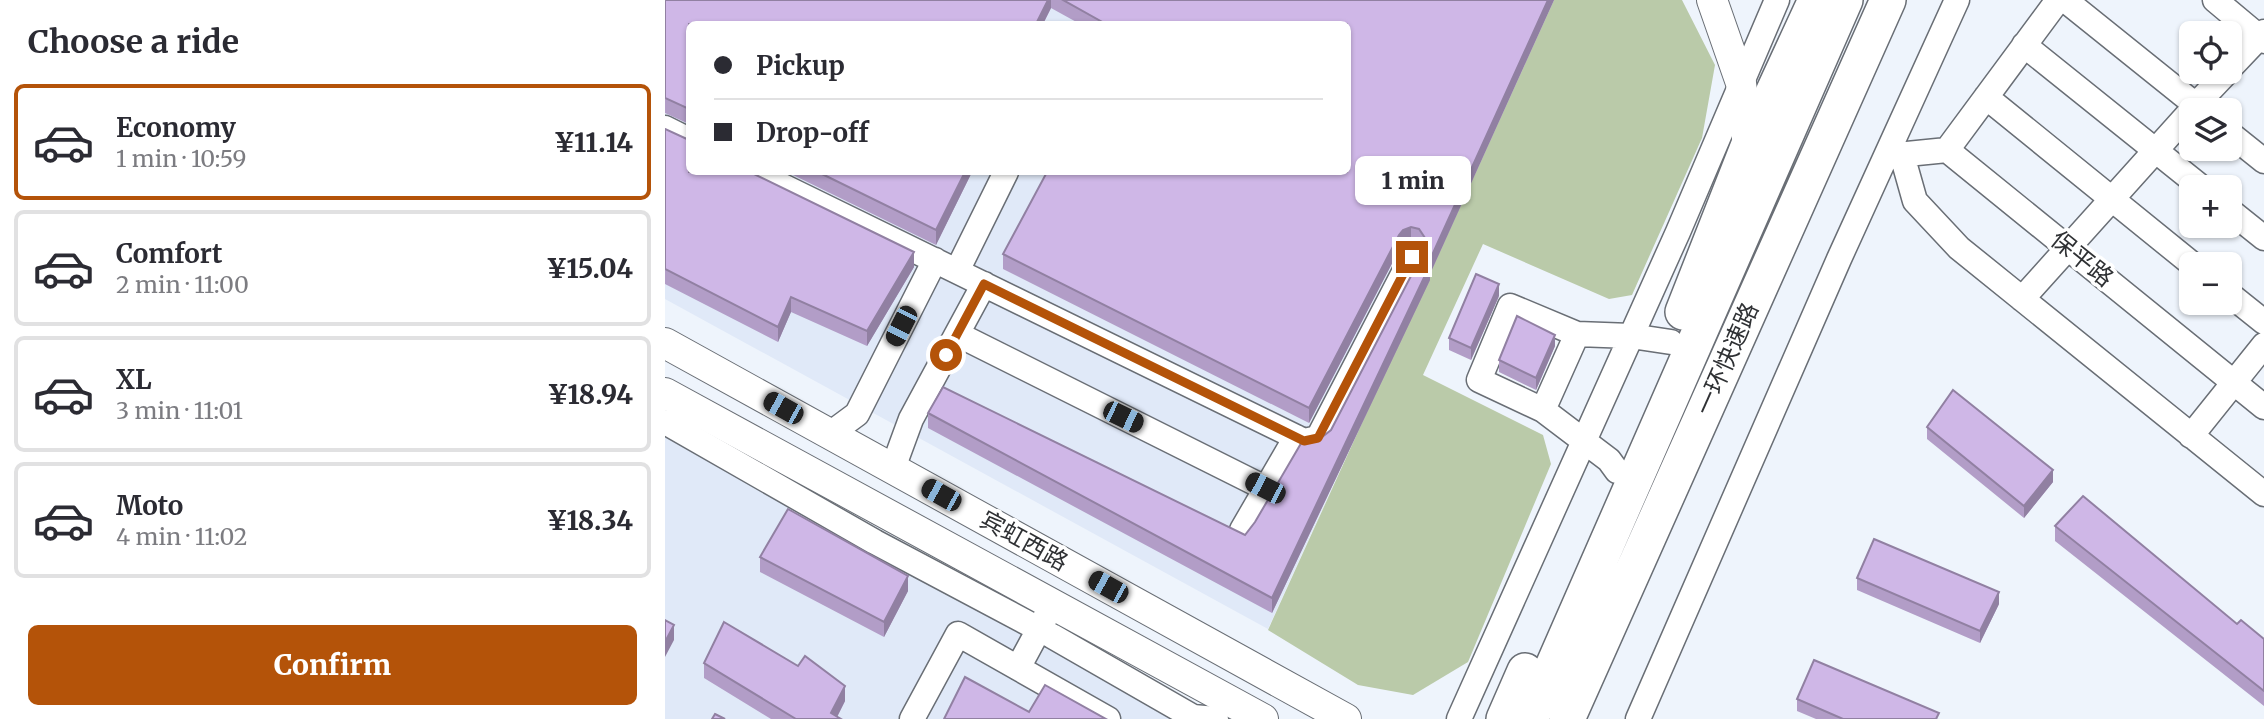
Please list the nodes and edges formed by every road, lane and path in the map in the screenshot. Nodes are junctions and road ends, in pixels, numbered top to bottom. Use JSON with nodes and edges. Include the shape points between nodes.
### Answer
{"nodes":[{"id":1,"x":1712,"y":0,"type":"edge"},
{"id":2,"x":1777,"y":0,"type":"edge"},
{"id":3,"x":1816,"y":0,"type":"edge"},
{"id":4,"x":1845,"y":0,"type":"edge"},
{"id":5,"x":1888,"y":0,"type":"edge"},
{"id":6,"x":1914,"y":0,"type":"edge"},
{"id":7,"x":1957,"y":0,"type":"edge"},
{"id":8,"x":2058,"y":0,"type":"edge"},
{"id":9,"x":2065,"y":0,"type":"edge"},
{"id":10,"x":2215,"y":0,"type":"edge"},
{"id":11,"x":2263,"y":37,"type":"edge"},
{"id":12,"x":2024,"y":45,"type":"junction"},
{"id":13,"x":2242,"y":57,"type":"edge"},
{"id":14,"x":1741,"y":83,"type":"junction"},
{"id":15,"x":2217,"y":84,"type":"edge"},
{"id":16,"x":1986,"y":97,"type":"junction"},
{"id":17,"x":2182,"y":98,"type":"edge"},
{"id":18,"x":2205,"y":98,"type":"edge"},
{"id":19,"x":2179,"y":125,"type":"edge"},
{"id":20,"x":665,"y":128,"type":"edge"},
{"id":21,"x":686,"y":138,"type":"edge"},
{"id":22,"x":2242,"y":144,"type":"edge"},
{"id":23,"x":1748,"y":147,"type":"junction"},
{"id":24,"x":1947,"y":150,"type":"junction"},
{"id":25,"x":2155,"y":150,"type":"junction"},
{"id":26,"x":1894,"y":156,"type":"junction"},
{"id":27,"x":2264,"y":162,"type":"edge"},
{"id":28,"x":760,"y":175,"type":"edge"},
{"id":29,"x":1004,"y":175,"type":"edge"},
{"id":30,"x":2186,"y":175,"type":"edge"},
{"id":31,"x":2111,"y":198,"type":"junction"},
{"id":32,"x":2242,"y":221,"type":"edge"},
{"id":33,"x":2264,"y":239,"type":"edge"},
{"id":34,"x":2067,"y":247,"type":"junction"},
{"id":35,"x":2179,"y":253,"type":"edge"},
{"id":36,"x":1412,"y":257,"type":"dead end"},
{"id":37,"x":946,"y":266,"type":"junction"},
{"id":38,"x":984,"y":284,"type":"junction"},
{"id":39,"x":2022,"y":299,"type":"junction"},
{"id":40,"x":2242,"y":304,"type":"edge"},
{"id":41,"x":2264,"y":322,"type":"edge"},
{"id":42,"x":957,"y":334,"type":"junction"},
{"id":43,"x":1577,"y":334,"type":"junction"},
{"id":44,"x":1631,"y":336,"type":"junction"},
{"id":45,"x":1671,"y":342,"type":"junction"},
{"id":46,"x":665,"y":343,"type":"edge"},
{"id":47,"x":2264,"y":345,"type":"edge"},
{"id":48,"x":2234,"y":383,"type":"junction"},
{"id":49,"x":2264,"y":407,"type":"edge"},
{"id":50,"x":1543,"y":410,"type":"junction"},
{"id":51,"x":671,"y":418,"type":"edge"},
{"id":52,"x":830,"y":434,"type":"junction"},
{"id":53,"x":2191,"y":436,"type":"junction"},
{"id":54,"x":1296,"y":437,"type":"junction"},
{"id":55,"x":1583,"y":441,"type":"junction"},
{"id":56,"x":893,"y":468,"type":"junction"},
{"id":57,"x":1617,"y":471,"type":"junction"},
{"id":58,"x":1265,"y":488,"type":"junction"},
{"id":59,"x":2264,"y":494,"type":"edge"},
{"id":60,"x":1243,"y":530,"type":"dead end"},
{"id":61,"x":1034,"y":611,"type":"junction"},
{"id":62,"x":996,"y":655,"type":"junction"},
{"id":63,"x":1018,"y":668,"type":"junction"},
{"id":64,"x":1219,"y":712,"type":"edge"},
{"id":65,"x":912,"y":719,"type":"edge"},
{"id":66,"x":1108,"y":719,"type":"edge"},
{"id":67,"x":1263,"y":719,"type":"edge"},
{"id":68,"x":1346,"y":719,"type":"edge"},
{"id":69,"x":1459,"y":719,"type":"edge"},
{"id":70,"x":1504,"y":719,"type":"edge"},
{"id":71,"x":1529,"y":719,"type":"edge"},
{"id":72,"x":1567,"y":719,"type":"edge"},
{"id":73,"x":1593,"y":719,"type":"edge"},
{"id":74,"x":1638,"y":719,"type":"edge"}],
"edges":[{"from":1,"to":14,"type":"main road"},
{"from":2,"to":14,"type":"street"},
{"from":3,"to":23,"type":"highway"},
{"from":4,"to":71,"type":"highway","name":"一环快速路"},
{"from":5,"to":72,"type":"highway","name":"一环快速路"},
{"from":6,"to":73,"type":"highway"},
{"from":7,"to":26,"type":"street"},
{"from":8,"to":12,"type":"street"},
{"from":9,"to":17,"type":"street"},
{"from":10,"to":11,"type":"street"},
{"from":11,"to":13,"type":"street"},
{"from":12,"to":16,"type":"street"},
{"from":12,"to":25,"type":"street"},
{"from":14,"to":23,"type":"main road"},
{"from":14,"to":44,"type":"street"},
{"from":15,"to":18,"type":"street"},
{"from":16,"to":24,"type":"street"},
{"from":16,"to":31,"type":"street"},
{"from":19,"to":25,"type":"street"},
{"from":20,"to":21,"type":"street"},
{"from":22,"to":27,"type":"street"},
{"from":23,"to":45,"type":"highway"},
{"from":24,"to":26,"type":"street"},
{"from":24,"to":34,"type":"street","name":"保平路"},
{"from":25,"to":30,"type":"street"},
{"from":25,"to":31,"type":"street"},
{"from":26,"to":39,"type":"street","via":[[1915,201],[1959,248]]},
{"from":26,"to":74,"type":"street"},
{"from":28,"to":37,"type":"street"},
{"from":29,"to":37,"type":"street"},
{"from":31,"to":34,"type":"street"},
{"from":31,"to":35,"type":"street"},
{"from":32,"to":33,"type":"street"},
{"from":34,"to":39,"type":"street"},
{"from":34,"to":48,"type":"street","name":"保平路"},
{"from":36,"to":54,"type":"street","via":[[1318,438],[1304,441]]},
{"from":37,"to":38,"type":"street"},
{"from":37,"to":52,"type":"street","via":[[857,414]]},
{"from":38,"to":42,"type":"street"},
{"from":38,"to":54,"type":"street"},
{"from":39,"to":53,"type":"street"},
{"from":40,"to":41,"type":"street"},
{"from":42,"to":56,"type":"street","via":[[911,419]]},
{"from":42,"to":58,"type":"street"},
{"from":43,"to":44,"type":"street"},
{"from":43,"to":50,"type":"street"},
{"from":43,"to":50,"type":"street","via":[[1510,306],[1479,380]]},
{"from":44,"to":45,"type":"street"},
{"from":44,"to":55,"type":"street"},
{"from":45,"to":57,"type":"highway"},
{"from":46,"to":52,"type":"main road","name":"宾虹西路"},
{"from":47,"to":48,"type":"street"},
{"from":48,"to":49,"type":"street","name":"保平路"},
{"from":48,"to":53,"type":"street"},
{"from":50,"to":55,"type":"street"},
{"from":51,"to":61,"type":"main road","name":"宾虹西路"},
{"from":52,"to":56,"type":"main road","name":"宾虹西路"},
{"from":53,"to":59,"type":"street"},
{"from":54,"to":58,"type":"street"},
{"from":55,"to":57,"type":"street"},
{"from":55,"to":69,"type":"street"},
{"from":56,"to":68,"type":"main road","name":"宾虹西路"},
{"from":57,"to":70,"type":"highway"},
{"from":58,"to":60,"type":"street"},
{"from":61,"to":62,"type":"street"},
{"from":61,"to":63,"type":"street"},
{"from":61,"to":64,"type":"main road","name":"宾虹西路"},
{"from":62,"to":63,"type":"street"},
{"from":62,"to":65,"type":"street","via":[[958,634]]},
{"from":63,"to":66,"type":"street"},
{"from":64,"to":67,"type":"main road","name":"宾虹西路"}]}
